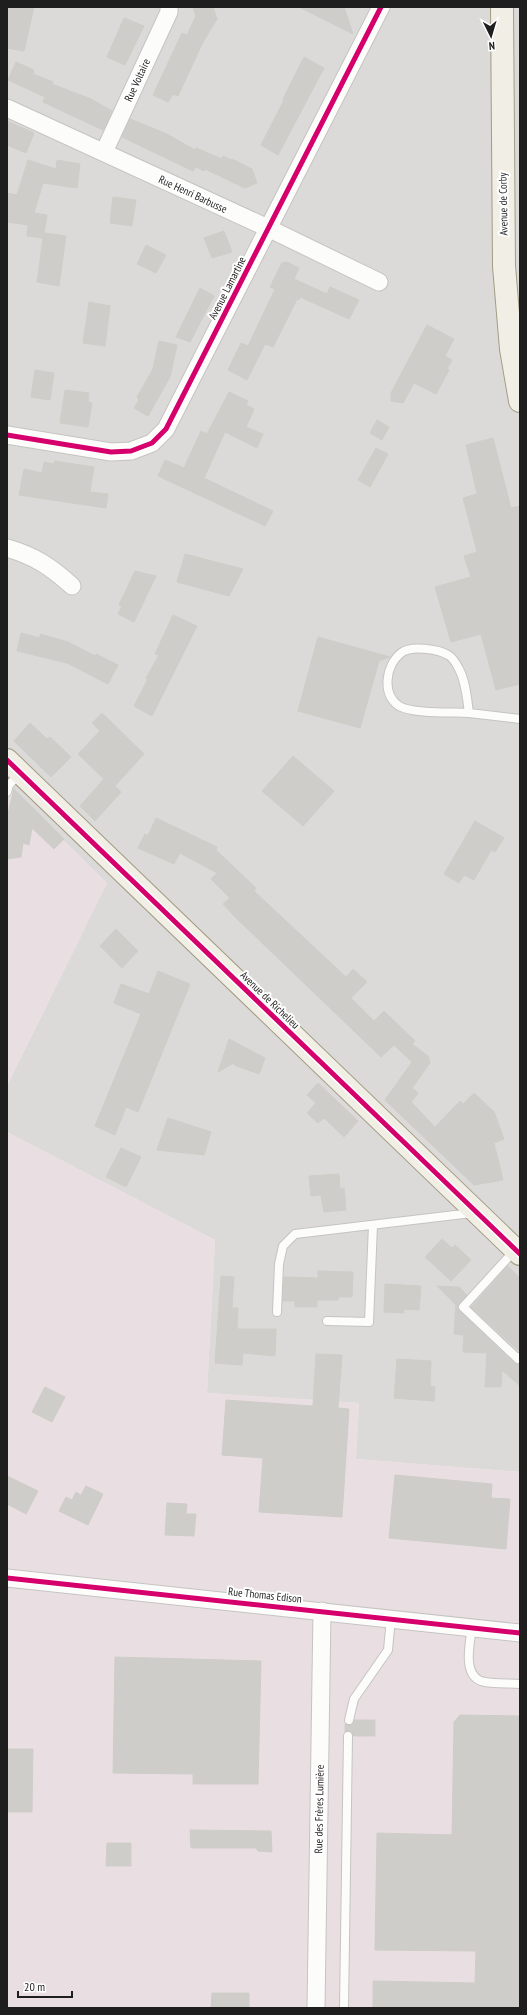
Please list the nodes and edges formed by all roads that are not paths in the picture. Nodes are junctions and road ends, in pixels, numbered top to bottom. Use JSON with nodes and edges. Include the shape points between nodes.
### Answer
{"nodes":[{"id":1,"x":169,"y":7,"type":"edge"},
{"id":2,"x":381,"y":7,"type":"edge"},
{"id":3,"x":502,"y":7,"type":"edge"},
{"id":4,"x":7,"y":108,"type":"edge"},
{"id":5,"x":104,"y":152,"type":"junction"},
{"id":6,"x":270,"y":229,"type":"junction"},
{"id":7,"x":378,"y":282,"type":"dead end"},
{"id":8,"x":514,"y":317,"type":"edge"},
{"id":9,"x":515,"y":348,"type":"edge"},
{"id":10,"x":520,"y":401,"type":"edge"},
{"id":11,"x":7,"y":435,"type":"edge"},
{"id":12,"x":7,"y":548,"type":"edge"},
{"id":13,"x":72,"y":586,"type":"dead end"},
{"id":14,"x":469,"y":713,"type":"junction"},
{"id":15,"x":520,"y":719,"type":"edge"},
{"id":16,"x":14,"y":766,"type":"edge"},
{"id":17,"x":7,"y":792,"type":"edge"},
{"id":18,"x":477,"y":1212,"type":"junction"},
{"id":19,"x":373,"y":1225,"type":"junction"},
{"id":20,"x":518,"y":1252,"type":"edge"},
{"id":21,"x":277,"y":1312,"type":"dead end"},
{"id":22,"x":327,"y":1321,"type":"dead end"},
{"id":23,"x":520,"y":1357,"type":"edge"},
{"id":24,"x":7,"y":1578,"type":"edge"},
{"id":25,"x":322,"y":1611,"type":"junction"},
{"id":26,"x":391,"y":1618,"type":"junction"},
{"id":27,"x":472,"y":1627,"type":"junction"},
{"id":28,"x":520,"y":1633,"type":"edge"},
{"id":29,"x":520,"y":1684,"type":"edge"},
{"id":30,"x":349,"y":1720,"type":"dead end"},
{"id":31,"x":348,"y":1736,"type":"dead end"},
{"id":32,"x":316,"y":2008,"type":"edge"},
{"id":33,"x":344,"y":2008,"type":"edge"}],
"edges":[{"from":1,"to":5,"type":"street","name":"Rue Voltaire","via":[[169,12]]},
{"from":2,"to":6,"type":"street","name":"Avenue Lamartine"},
{"from":3,"to":8,"type":"main road","name":"Avenue de Corby","via":[[504,266]]},
{"from":4,"to":5,"type":"street","name":"Rue Henri Barbusse"},
{"from":5,"to":6,"type":"street","name":"Rue Henri Barbusse"},
{"from":6,"to":7,"type":"street","name":"Rue Henri Barbusse"},
{"from":6,"to":11,"type":"street","name":"Avenue Lamartine","via":[[166,429],[152,443],[132,451],[111,452]]},
{"from":8,"to":9,"type":"main road","name":"Avenue de Corby"},
{"from":9,"to":10,"type":"main road","name":"Avenue de Corby"},
{"from":12,"to":13,"type":"street","via":[[27,553],[52,568]]},
{"from":14,"to":14,"type":"lane","via":[[420,711],[399,706],[390,695],[387,679],[391,665],[402,652],[417,649],[436,650],[450,655],[460,669]]},
{"from":14,"to":15,"type":"lane"},
{"from":16,"to":17,"type":"lane"},
{"from":16,"to":18,"type":"main road","name":"Avenue de Richelieu"},
{"from":18,"to":19,"type":"lane"},
{"from":18,"to":20,"type":"main road","name":"Avenue de Richelieu"},
{"from":19,"to":21,"type":"lane","via":[[295,1234],[283,1246],[279,1264]]},
{"from":19,"to":22,"type":"lane","via":[[369,1322]]},
{"from":20,"to":23,"type":"lane","via":[[463,1307],[518,1359]]},
{"from":24,"to":25,"type":"street","name":"Rue Thomas Edison"},
{"from":25,"to":26,"type":"street","name":"Rue Thomas Edison"},
{"from":25,"to":32,"type":"street","name":"Rue des Frères Lumière"},
{"from":26,"to":27,"type":"street","name":"Rue Thomas Edison"},
{"from":26,"to":30,"type":"lane","via":[[388,1650],[354,1699]]},
{"from":27,"to":28,"type":"street","name":"Rue Thomas Edison"},
{"from":27,"to":29,"type":"lane","via":[[468,1658],[472,1673],[484,1682]]},
{"from":31,"to":33,"type":"lane"}]}
